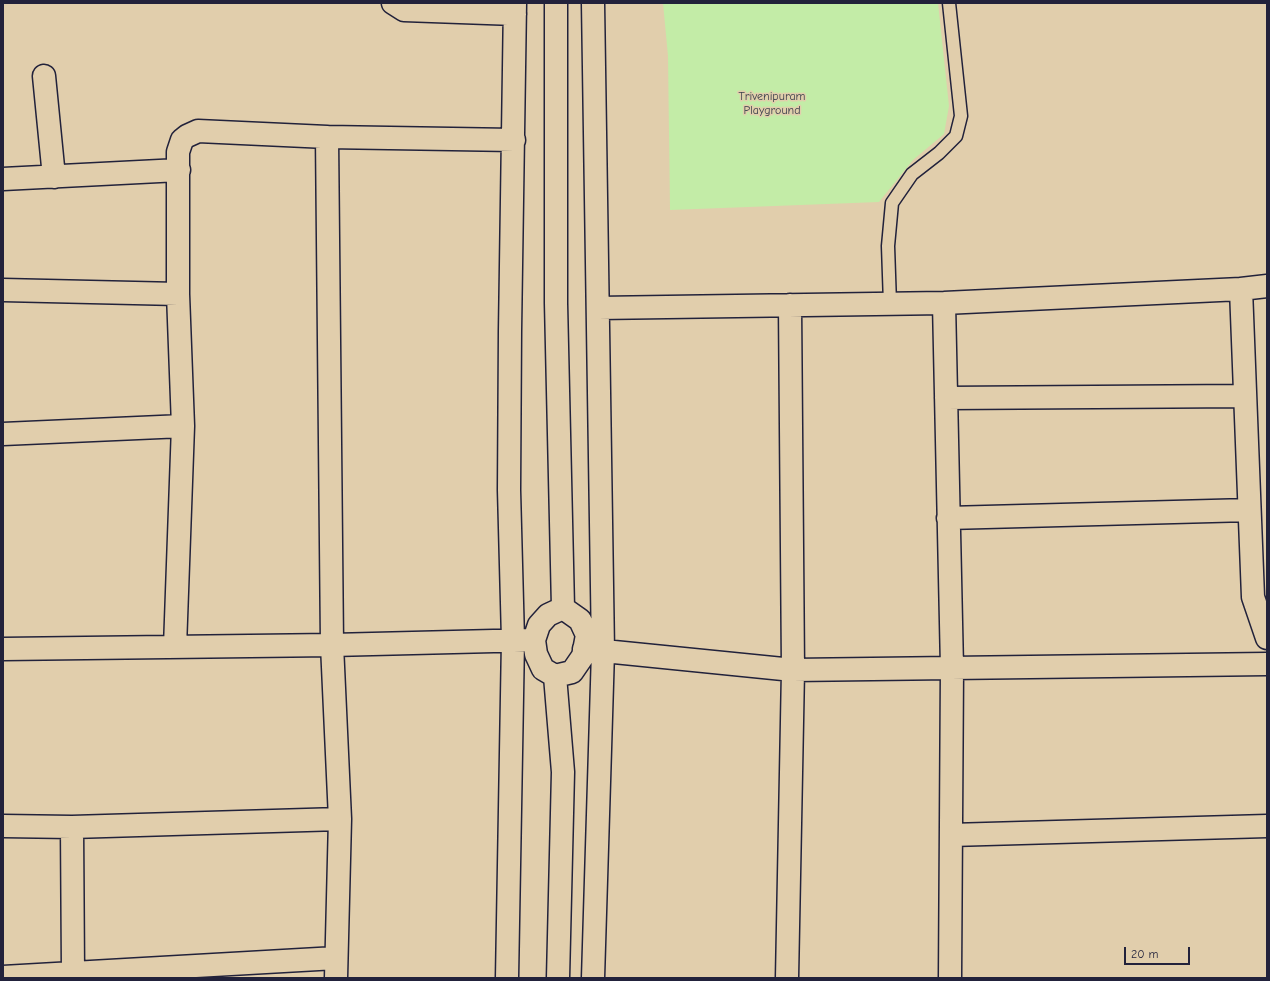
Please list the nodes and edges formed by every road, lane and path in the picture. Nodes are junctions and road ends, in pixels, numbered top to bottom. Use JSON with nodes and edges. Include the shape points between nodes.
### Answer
{"nodes":[{"id":1,"x":393,"y":3,"type":"edge"},
{"id":2,"x":556,"y":3,"type":"edge"},
{"id":3,"x":593,"y":3,"type":"edge"},
{"id":4,"x":949,"y":3,"type":"edge"},
{"id":5,"x":515,"y":8,"type":"edge"},
{"id":6,"x":44,"y":76,"type":"dead end"},
{"id":7,"x":327,"y":137,"type":"junction"},
{"id":8,"x":514,"y":140,"type":"junction"},
{"id":9,"x":179,"y":170,"type":"junction"},
{"id":10,"x":54,"y":176,"type":"junction"},
{"id":11,"x":3,"y":179,"type":"edge"},
{"id":12,"x":1267,"y":286,"type":"edge"},
{"id":13,"x":1241,"y":289,"type":"junction"},
{"id":14,"x":3,"y":290,"type":"edge"},
{"id":15,"x":178,"y":294,"type":"junction"},
{"id":16,"x":944,"y":303,"type":"junction"},
{"id":17,"x":890,"y":304,"type":"junction"},
{"id":18,"x":790,"y":305,"type":"junction"},
{"id":19,"x":598,"y":308,"type":"junction"},
{"id":20,"x":1244,"y":396,"type":"junction"},
{"id":21,"x":946,"y":398,"type":"junction"},
{"id":22,"x":183,"y":426,"type":"junction"},
{"id":23,"x":3,"y":434,"type":"edge"},
{"id":24,"x":1249,"y":510,"type":"junction"},
{"id":25,"x":948,"y":518,"type":"junction"},
{"id":26,"x":563,"y":608,"type":"junction"},
{"id":27,"x":1267,"y":638,"type":"edge"},
{"id":28,"x":523,"y":640,"type":"junction"},
{"id":29,"x":332,"y":645,"type":"junction"},
{"id":30,"x":175,"y":647,"type":"junction"},
{"id":31,"x":3,"y":649,"type":"edge"},
{"id":32,"x":594,"y":650,"type":"junction"},
{"id":33,"x":1267,"y":664,"type":"edge"},
{"id":34,"x":952,"y":668,"type":"junction"},
{"id":35,"x":793,"y":670,"type":"junction"},
{"id":36,"x":556,"y":676,"type":"junction"},
{"id":37,"x":340,"y":819,"type":"junction"},
{"id":38,"x":3,"y":826,"type":"edge"},
{"id":39,"x":1267,"y":826,"type":"edge"},
{"id":40,"x":72,"y":827,"type":"junction"},
{"id":41,"x":951,"y":835,"type":"junction"},
{"id":42,"x":336,"y":968,"type":"edge"},
{"id":43,"x":73,"y":972,"type":"junction"},
{"id":44,"x":3,"y":977,"type":"edge"},
{"id":45,"x":507,"y":978,"type":"edge"},
{"id":46,"x":558,"y":978,"type":"edge"},
{"id":47,"x":593,"y":978,"type":"edge"},
{"id":48,"x":787,"y":978,"type":"edge"},
{"id":49,"x":950,"y":978,"type":"edge"}],
"edges":[{"from":1,"to":5,"type":"street","via":[[404,10]]},
{"from":2,"to":26,"type":"street","via":[[556,303]]},
{"from":3,"to":19,"type":"street"},
{"from":4,"to":17,"type":"lane","via":[[962,116],[956,136],[912,174],[892,203],[888,246]]},
{"from":5,"to":8,"type":"street"},
{"from":6,"to":10,"type":"street"},
{"from":7,"to":8,"type":"street"},
{"from":7,"to":9,"type":"street","via":[[198,132],[182,140],[178,152]]},
{"from":7,"to":29,"type":"street"},
{"from":8,"to":28,"type":"street","via":[[510,490]]},
{"from":9,"to":10,"type":"street"},
{"from":9,"to":15,"type":"street"},
{"from":10,"to":11,"type":"street"},
{"from":12,"to":13,"type":"street"},
{"from":13,"to":16,"type":"street"},
{"from":13,"to":20,"type":"street"},
{"from":14,"to":15,"type":"street"},
{"from":15,"to":22,"type":"street"},
{"from":16,"to":17,"type":"street"},
{"from":16,"to":21,"type":"street"},
{"from":17,"to":18,"type":"street"},
{"from":18,"to":19,"type":"street"},
{"from":18,"to":35,"type":"street"},
{"from":19,"to":32,"type":"street"},
{"from":20,"to":21,"type":"street"},
{"from":20,"to":24,"type":"street"},
{"from":21,"to":25,"type":"street"},
{"from":22,"to":23,"type":"street"},
{"from":22,"to":30,"type":"street"},
{"from":24,"to":25,"type":"street"},
{"from":24,"to":27,"type":"street","via":[[1252,597]]},
{"from":25,"to":34,"type":"street"},
{"from":26,"to":28,"type":"street","via":[[548,615]]},
{"from":26,"to":32,"type":"street","via":[[580,620]]},
{"from":28,"to":29,"type":"street"},
{"from":28,"to":36,"type":"street","via":[[536,654],[543,669]]},
{"from":28,"to":45,"type":"street"},
{"from":29,"to":30,"type":"street"},
{"from":29,"to":37,"type":"street"},
{"from":30,"to":31,"type":"street"},
{"from":32,"to":35,"type":"street"},
{"from":32,"to":36,"type":"street","via":[[583,656],[572,672]]},
{"from":32,"to":47,"type":"street"},
{"from":33,"to":34,"type":"street"},
{"from":34,"to":35,"type":"street"},
{"from":34,"to":41,"type":"street"},
{"from":35,"to":48,"type":"street"},
{"from":36,"to":46,"type":"street","via":[[563,772]]},
{"from":37,"to":40,"type":"street"},
{"from":37,"to":42,"type":"street"},
{"from":38,"to":40,"type":"street"},
{"from":39,"to":41,"type":"street"},
{"from":40,"to":43,"type":"street"},
{"from":41,"to":49,"type":"street"},
{"from":42,"to":43,"type":"street"},
{"from":43,"to":44,"type":"street"}]}
